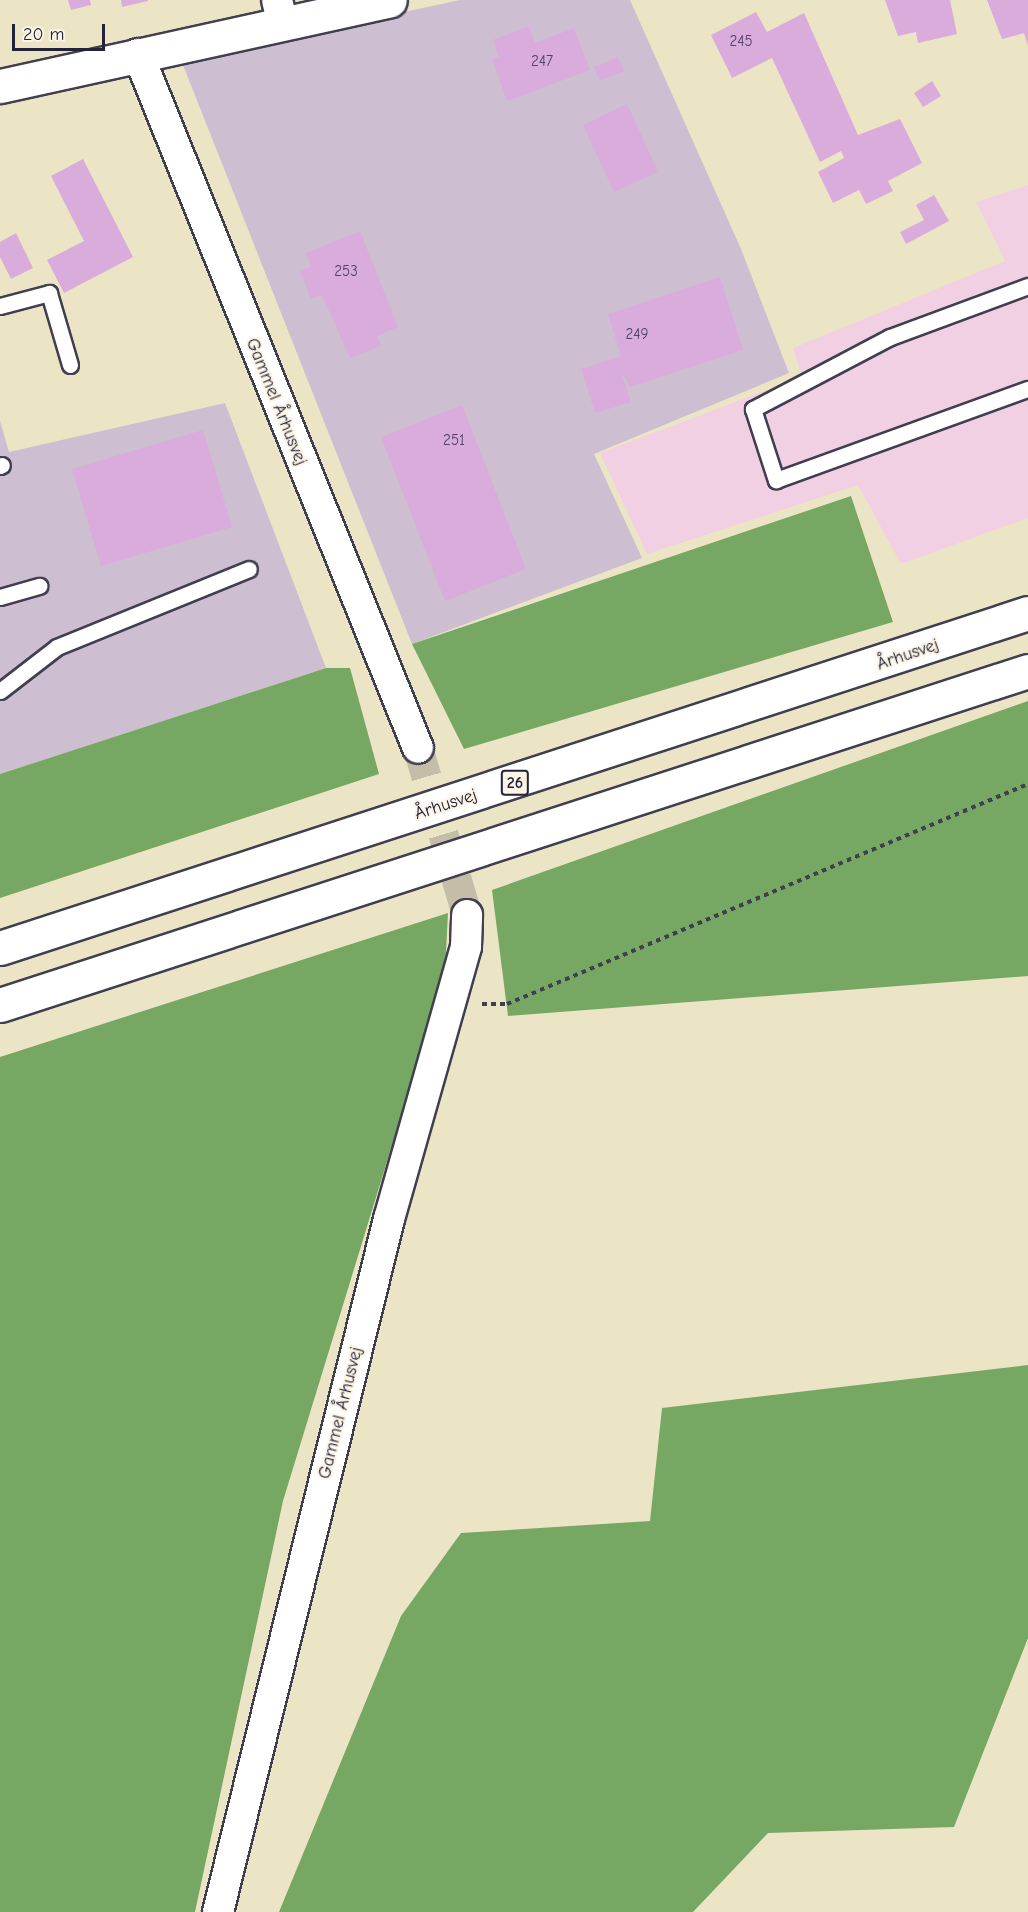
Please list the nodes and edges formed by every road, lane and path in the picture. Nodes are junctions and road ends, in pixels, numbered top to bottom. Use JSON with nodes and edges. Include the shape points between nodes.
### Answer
{"nodes":[{"id":1,"x":390,"y":0,"type":"edge"},
{"id":2,"x":280,"y":12,"type":"edge"},
{"id":3,"x":138,"y":54,"type":"junction"},
{"id":4,"x":0,"y":86,"type":"edge"},
{"id":5,"x":1028,"y":286,"type":"edge"},
{"id":6,"x":0,"y":306,"type":"edge"},
{"id":7,"x":70,"y":365,"type":"dead end"},
{"id":8,"x":1028,"y":389,"type":"edge"},
{"id":9,"x":249,"y":569,"type":"dead end"},
{"id":10,"x":39,"y":586,"type":"dead end"},
{"id":11,"x":0,"y":597,"type":"edge"},
{"id":12,"x":1028,"y":613,"type":"edge"},
{"id":13,"x":1028,"y":671,"type":"edge"},
{"id":14,"x":0,"y":691,"type":"edge"},
{"id":15,"x":418,"y":748,"type":"tunnel mouth"},
{"id":16,"x":1028,"y":784,"type":"edge"},
{"id":17,"x":467,"y":915,"type":"tunnel mouth"},
{"id":18,"x":0,"y":948,"type":"edge"},
{"id":19,"x":450,"y":1004,"type":"junction"},
{"id":20,"x":0,"y":1005,"type":"edge"},
{"id":21,"x":218,"y":1912,"type":"edge"}],
"edges":[{"from":1,"to":2,"type":"main road"},
{"from":2,"to":3,"type":"main road"},
{"from":3,"to":4,"type":"main road"},
{"from":3,"to":15,"type":"street","name":"Gammel Århusvej"},
{"from":5,"to":8,"type":"lane","via":[[890,336],[753,409],[776,480]]},
{"from":6,"to":7,"type":"lane","via":[[48,293]]},
{"from":9,"to":14,"type":"lane","via":[[57,647]]},
{"from":10,"to":11,"type":"lane"},
{"from":12,"to":18,"type":"main road","name":"Århusvej","number":"26"},
{"from":13,"to":20,"type":"main road"},
{"from":16,"to":19,"type":"path","via":[[507,1004]]},
{"from":17,"to":19,"type":"street","name":"Gammel Århusvej","via":[[466,947]]},
{"from":19,"to":21,"type":"street","name":"Gammel Århusvej","via":[[389,1219]]}]}
